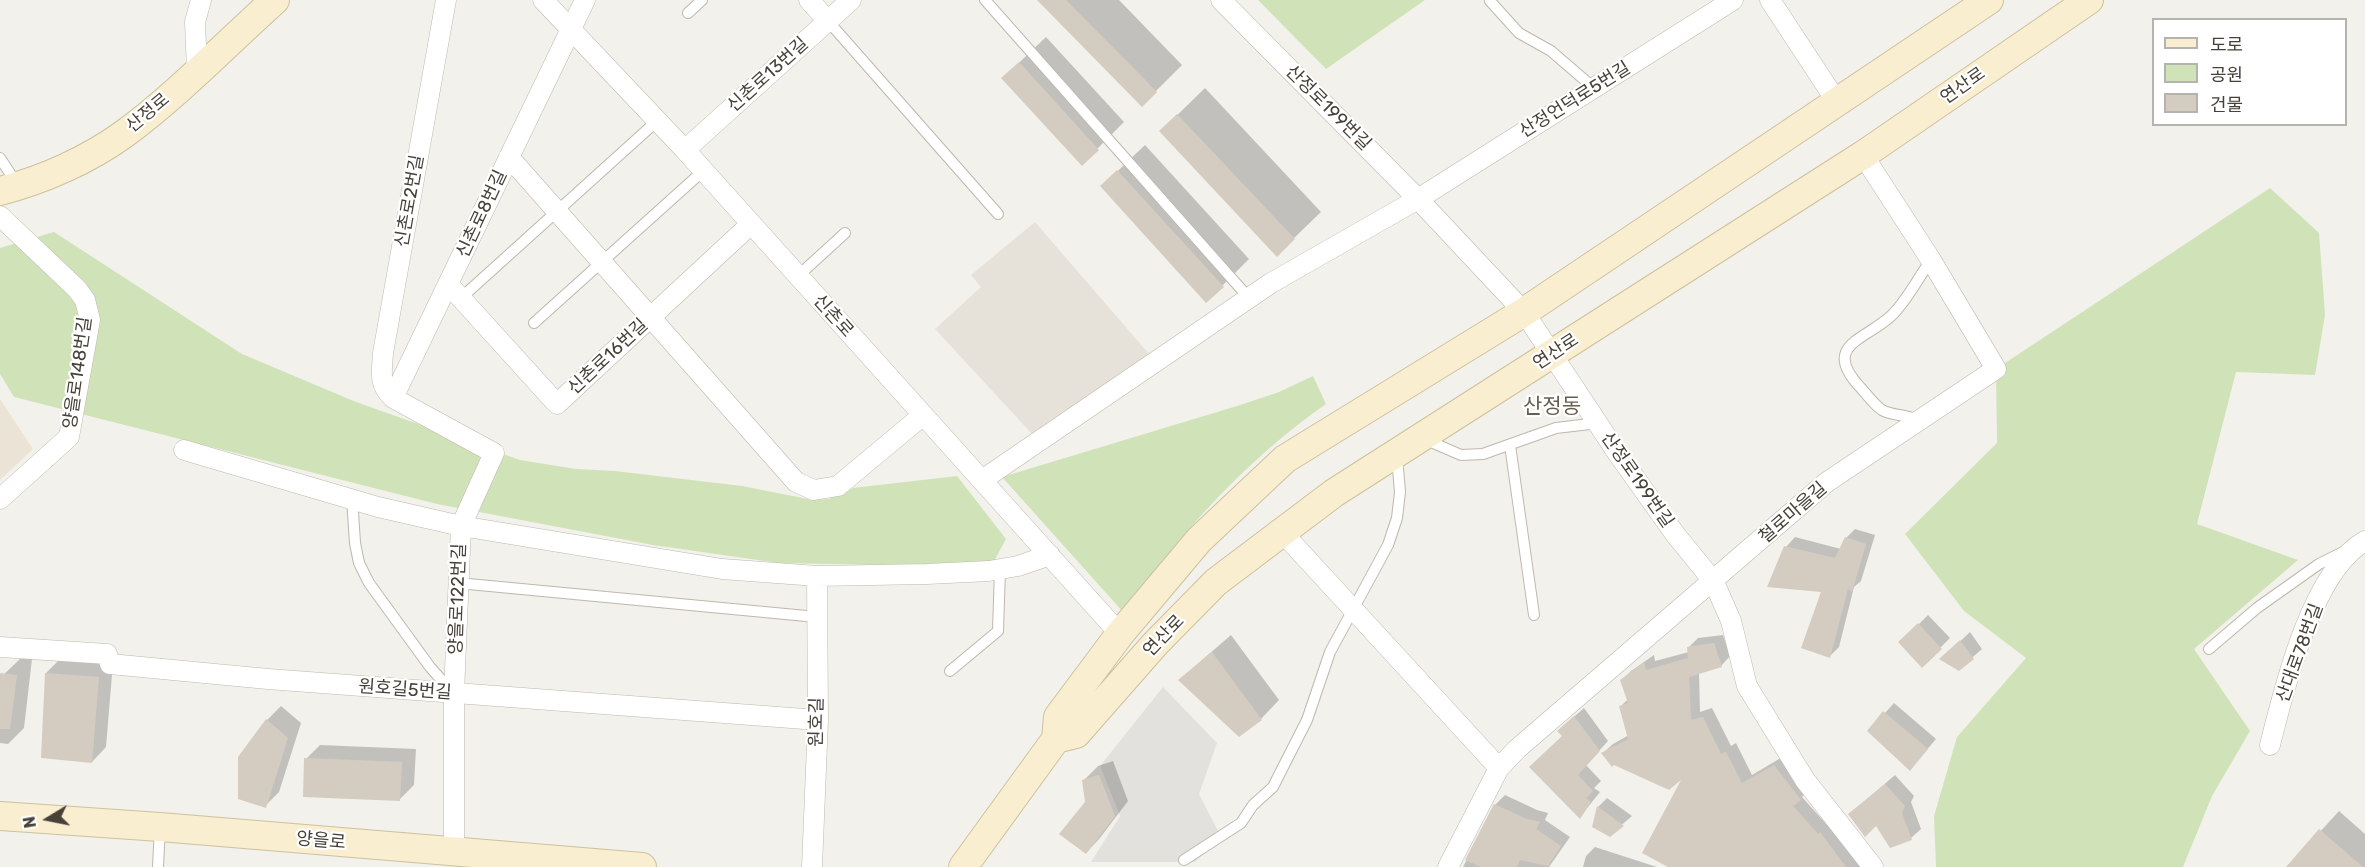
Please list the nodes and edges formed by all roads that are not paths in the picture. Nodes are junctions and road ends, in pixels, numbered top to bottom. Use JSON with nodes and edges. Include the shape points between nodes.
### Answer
{"nodes":[{"id":1,"x":201,"y":0,"type":"edge"},
{"id":2,"x":274,"y":0,"type":"edge"},
{"id":3,"x":446,"y":0,"type":"edge"},
{"id":4,"x":543,"y":0,"type":"edge"},
{"id":5,"x":585,"y":0,"type":"edge"},
{"id":6,"x":702,"y":0,"type":"edge"},
{"id":7,"x":809,"y":0,"type":"edge"},
{"id":8,"x":851,"y":0,"type":"edge"},
{"id":9,"x":985,"y":0,"type":"edge"},
{"id":10,"x":1221,"y":0,"type":"edge"},
{"id":11,"x":1733,"y":0,"type":"edge"},
{"id":12,"x":1770,"y":0,"type":"edge"},
{"id":13,"x":1989,"y":0,"type":"edge"},
{"id":14,"x":2089,"y":0,"type":"edge"},
{"id":15,"x":1490,"y":1,"type":"edge"},
{"id":16,"x":688,"y":13,"type":"dead end"},
{"id":17,"x":828,"y":21,"type":"junction"},
{"id":18,"x":570,"y":29,"type":"junction"},
{"id":19,"x":198,"y":70,"type":"junction"},
{"id":20,"x":1594,"y":87,"type":"junction"},
{"id":21,"x":1837,"y":102,"type":"junction"},
{"id":22,"x":657,"y":121,"type":"junction"},
{"id":23,"x":685,"y":150,"type":"junction"},
{"id":24,"x":1863,"y":155,"type":"junction"},
{"id":25,"x":509,"y":157,"type":"junction"},
{"id":26,"x":0,"y":158,"type":"edge"},
{"id":27,"x":704,"y":171,"type":"junction"},
{"id":28,"x":9,"y":189,"type":"edge"},
{"id":29,"x":1418,"y":199,"type":"junction"},
{"id":30,"x":557,"y":212,"type":"junction"},
{"id":31,"x":998,"y":214,"type":"dead end"},
{"id":32,"x":0,"y":216,"type":"edge"},
{"id":33,"x":751,"y":224,"type":"junction"},
{"id":34,"x":845,"y":233,"type":"dead end"},
{"id":35,"x":1931,"y":260,"type":"junction"},
{"id":36,"x":602,"y":262,"type":"junction"},
{"id":37,"x":798,"y":276,"type":"junction"},
{"id":38,"x":455,"y":292,"type":"junction"},
{"id":39,"x":1250,"y":298,"type":"junction"},
{"id":40,"x":1524,"y":312,"type":"junction"},
{"id":41,"x":650,"y":318,"type":"junction"},
{"id":42,"x":534,"y":323,"type":"dead end"},
{"id":43,"x":1553,"y":354,"type":"junction"},
{"id":44,"x":393,"y":398,"type":"junction"},
{"id":45,"x":922,"y":416,"type":"junction"},
{"id":46,"x":1917,"y":420,"type":"junction"},
{"id":47,"x":1598,"y":423,"type":"junction"},
{"id":48,"x":1421,"y":438,"type":"junction"},
{"id":49,"x":1510,"y":445,"type":"junction"},
{"id":50,"x":184,"y":450,"type":"dead end"},
{"id":51,"x":1396,"y":453,"type":"junction"},
{"id":52,"x":982,"y":480,"type":"junction"},
{"id":53,"x":352,"y":498,"type":"junction"},
{"id":54,"x":0,"y":499,"type":"edge"},
{"id":55,"x":461,"y":526,"type":"junction"},
{"id":56,"x":1282,"y":532,"type":"junction"},
{"id":57,"x":2361,"y":544,"type":"edge"},
{"id":58,"x":1050,"y":555,"type":"junction"},
{"id":59,"x":1000,"y":569,"type":"junction"},
{"id":60,"x":817,"y":576,"type":"junction"},
{"id":61,"x":1714,"y":582,"type":"junction"},
{"id":62,"x":459,"y":583,"type":"junction"},
{"id":63,"x":1354,"y":609,"type":"junction"},
{"id":64,"x":1534,"y":615,"type":"dead end"},
{"id":65,"x":817,"y":617,"type":"junction"},
{"id":66,"x":1120,"y":634,"type":"junction"},
{"id":67,"x":0,"y":647,"type":"edge"},
{"id":68,"x":2209,"y":649,"type":"dead end"},
{"id":69,"x":950,"y":671,"type":"dead end"},
{"id":70,"x":454,"y":693,"type":"junction"},
{"id":71,"x":818,"y":720,"type":"junction"},
{"id":72,"x":1056,"y":739,"type":"junction"},
{"id":73,"x":2270,"y":745,"type":"dead end"},
{"id":74,"x":1499,"y":768,"type":"junction"},
{"id":75,"x":0,"y":816,"type":"edge"},
{"id":76,"x":160,"y":827,"type":"junction"},
{"id":77,"x":453,"y":852,"type":"junction"},
{"id":78,"x":1184,"y":860,"type":"dead end"},
{"id":79,"x":158,"y":867,"type":"edge"},
{"id":80,"x":642,"y":867,"type":"edge"},
{"id":81,"x":812,"y":867,"type":"edge"},
{"id":82,"x":963,"y":867,"type":"edge"},
{"id":83,"x":1448,"y":867,"type":"edge"},
{"id":84,"x":1873,"y":867,"type":"edge"}],
"edges":[{"from":1,"to":19,"type":"street","via":[[195,22]]},
{"from":2,"to":19,"type":"street","name":"산정로"},
{"from":3,"to":44,"type":"street","name":"신촌로2번길","via":[[383,353],[382,381],[384,390]]},
{"from":4,"to":18,"type":"street","name":"신촌로"},
{"from":5,"to":18,"type":"street","name":"신촌로8번길"},
{"from":6,"to":16,"type":"lane"},
{"from":7,"to":17,"type":"street"},
{"from":8,"to":17,"type":"street","name":"신촌로13번길"},
{"from":9,"to":39,"type":"lane"},
{"from":10,"to":29,"type":"street","name":"산정로199번길"},
{"from":11,"to":20,"type":"street","name":"산정언덕로5번길"},
{"from":12,"to":21,"type":"street"},
{"from":13,"to":21,"type":"street","name":"연산로"},
{"from":14,"to":24,"type":"street","name":"연산로"},
{"from":15,"to":20,"type":"lane","via":[[1519,33],[1551,51]]},
{"from":17,"to":23,"type":"street","name":"신촌로13번길"},
{"from":17,"to":31,"type":"lane"},
{"from":18,"to":22,"type":"street","name":"신촌로"},
{"from":18,"to":25,"type":"street","name":"신촌로8번길"},
{"from":19,"to":28,"type":"street","name":"산정로","via":[[123,135],[62,169]]},
{"from":20,"to":29,"type":"street","name":"산정언덕로5번길"},
{"from":21,"to":40,"type":"street","name":"연산로"},
{"from":22,"to":23,"type":"street","name":"신촌로"},
{"from":22,"to":30,"type":"lane"},
{"from":23,"to":27,"type":"street","name":"신촌로"},
{"from":24,"to":35,"type":"street","name":"철로마을길"},
{"from":24,"to":43,"type":"street","name":"연산로"},
{"from":25,"to":30,"type":"street"},
{"from":25,"to":38,"type":"street","name":"신촌로8번길"},
{"from":26,"to":28,"type":"lane"},
{"from":27,"to":33,"type":"street","name":"신촌로"},
{"from":27,"to":36,"type":"lane"},
{"from":29,"to":39,"type":"street","name":"산정언덕로5번길"},
{"from":29,"to":40,"type":"street","name":"산정로199번길"},
{"from":30,"to":36,"type":"street"},
{"from":30,"to":38,"type":"lane"},
{"from":32,"to":54,"type":"street","name":"양을로148번길","via":[[77,289],[86,300],[90,320],[69,437]]},
{"from":33,"to":37,"type":"street","name":"신촌로"},
{"from":33,"to":41,"type":"street","name":"신촌로16번길"},
{"from":34,"to":37,"type":"lane"},
{"from":35,"to":46,"type":"street","name":"철로마을길","via":[[1996,369]]},
{"from":35,"to":46,"type":"lane","via":[[1893,315],[1849,346],[1844,355],[1844,365],[1851,376],[1882,410]]},
{"from":36,"to":41,"type":"street"},
{"from":36,"to":42,"type":"lane"},
{"from":37,"to":45,"type":"street","name":"신촌로"},
{"from":38,"to":41,"type":"street","name":"신촌로16번길","via":[[557,404]]},
{"from":38,"to":44,"type":"street","name":"신촌로8번길"},
{"from":39,"to":52,"type":"street","name":"산정언덕로5번길"},
{"from":40,"to":43,"type":"street","name":"산정로199번길"},
{"from":40,"to":66,"type":"street","name":"연산로","via":[[1285,459],[1199,540]]},
{"from":41,"to":45,"type":"street","via":[[796,482],[814,490],[838,486]]},
{"from":43,"to":47,"type":"street","name":"산정로199번길"},
{"from":43,"to":48,"type":"street","name":"연산로"},
{"from":44,"to":55,"type":"street","via":[[494,453]]},
{"from":45,"to":52,"type":"street","name":"신촌로"},
{"from":46,"to":61,"type":"street","name":"철로마을길","via":[[1827,483]]},
{"from":47,"to":49,"type":"lane","via":[[1556,428]]},
{"from":47,"to":61,"type":"street","name":"산정로199번길","via":[[1675,534]]},
{"from":48,"to":49,"type":"lane","via":[[1461,455],[1483,454]]},
{"from":48,"to":51,"type":"street","name":"연산로"},
{"from":49,"to":64,"type":"lane"},
{"from":50,"to":53,"type":"street"},
{"from":51,"to":56,"type":"street","name":"연산로"},
{"from":51,"to":63,"type":"lane","via":[[1400,492],[1397,518],[1388,545]]},
{"from":52,"to":58,"type":"street","name":"신촌로"},
{"from":53,"to":55,"type":"street"},
{"from":53,"to":70,"type":"lane","via":[[355,543],[369,584],[430,668]]},
{"from":55,"to":60,"type":"street","via":[[722,569]]},
{"from":55,"to":62,"type":"street","name":"양을로122번길"},
{"from":56,"to":63,"type":"street"},
{"from":56,"to":72,"type":"street","name":"연산로","via":[[1216,582],[1076,734]]},
{"from":57,"to":68,"type":"lane","via":[[2319,564]]},
{"from":57,"to":73,"type":"street","name":"산대로78번길","via":[[2345,558],[2310,616]]},
{"from":58,"to":59,"type":"street"},
{"from":58,"to":66,"type":"street","name":"신촌로"},
{"from":59,"to":60,"type":"street"},
{"from":59,"to":69,"type":"lane","via":[[998,632]]},
{"from":60,"to":65,"type":"street","name":"원호길"},
{"from":61,"to":74,"type":"street","name":"철로마을길"},
{"from":61,"to":84,"type":"street","name":"산정로199번길","via":[[1731,621],[1748,686],[1805,780]]},
{"from":62,"to":65,"type":"lane"},
{"from":62,"to":70,"type":"street","name":"양을로122번길"},
{"from":63,"to":74,"type":"street"},
{"from":63,"to":78,"type":"lane","via":[[1330,652],[1307,720],[1273,787],[1241,823]]},
{"from":65,"to":71,"type":"street","name":"원호길"},
{"from":66,"to":72,"type":"street","name":"연산로","via":[[1058,717]]},
{"from":67,"to":70,"type":"street","name":"원호길5번길","via":[[107,654],[110,664]]},
{"from":70,"to":71,"type":"street","name":"원호길5번길"},
{"from":70,"to":77,"type":"street","name":"양을로122번길"},
{"from":71,"to":81,"type":"street","name":"원호길"},
{"from":72,"to":82,"type":"street","name":"연산로"},
{"from":74,"to":83,"type":"street","name":"철로마을길"},
{"from":75,"to":76,"type":"street","name":"양을로"},
{"from":76,"to":77,"type":"street","name":"양을로"},
{"from":76,"to":79,"type":"lane"},
{"from":77,"to":80,"type":"street","name":"양을로"}]}
